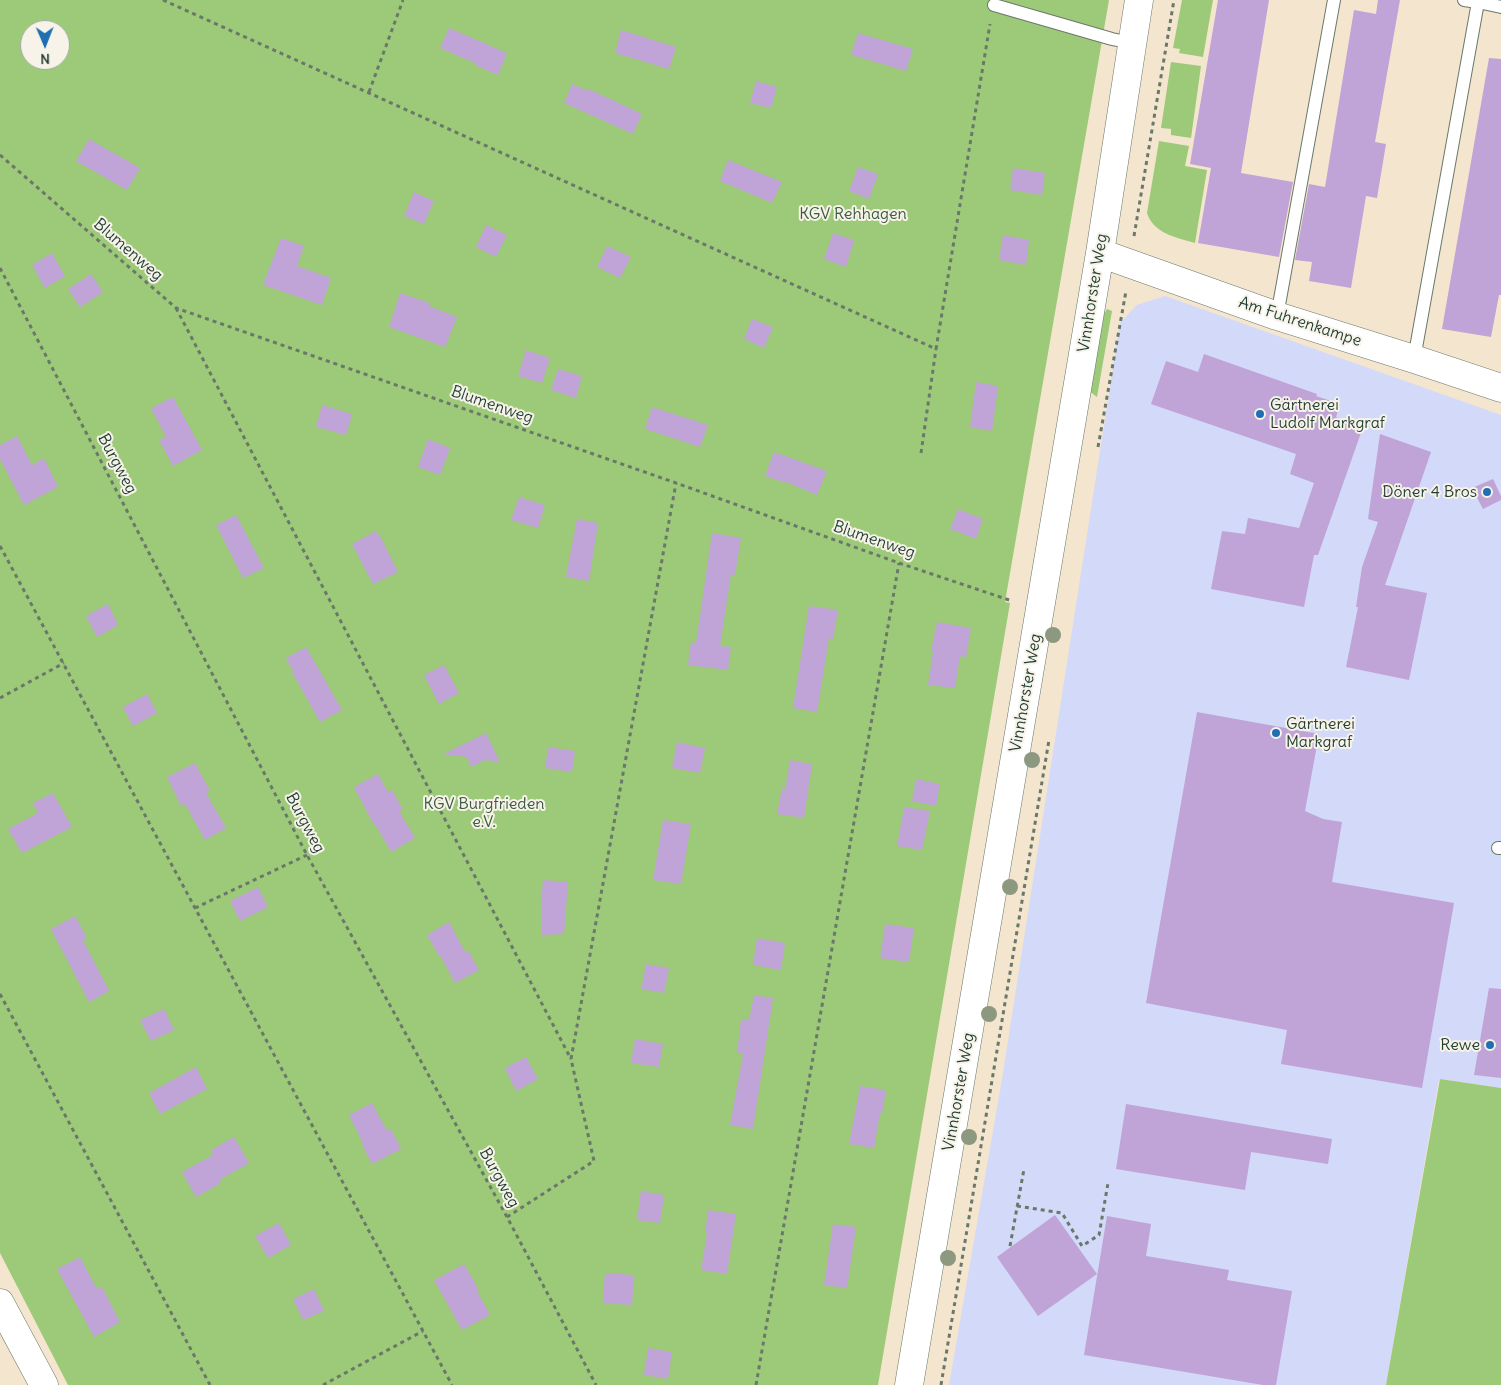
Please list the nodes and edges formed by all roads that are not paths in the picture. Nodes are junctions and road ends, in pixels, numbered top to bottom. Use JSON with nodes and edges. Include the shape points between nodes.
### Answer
{"nodes":[{"id":1,"x":1139,"y":0,"type":"edge"},
{"id":2,"x":1334,"y":0,"type":"edge"},
{"id":3,"x":1464,"y":0,"type":"edge"},
{"id":4,"x":1478,"y":2,"type":"junction"},
{"id":5,"x":994,"y":5,"type":"road end"},
{"id":6,"x":1501,"y":7,"type":"edge"},
{"id":7,"x":1131,"y":43,"type":"junction"},
{"id":8,"x":1100,"y":253,"type":"junction"},
{"id":9,"x":1277,"y":316,"type":"junction"},
{"id":10,"x":1414,"y":359,"type":"junction"},
{"id":11,"x":1501,"y":388,"type":"edge"},
{"id":12,"x":0,"y":1303,"type":"edge"},
{"id":13,"x":44,"y":1385,"type":"edge"},
{"id":14,"x":909,"y":1385,"type":"edge"}],
"edges":[{"from":1,"to":7,"type":"street","name":"Vinnhorster Weg"},
{"from":2,"to":9,"type":"lane"},
{"from":3,"to":4,"type":"lane"},
{"from":4,"to":6,"type":"lane"},
{"from":4,"to":10,"type":"lane"},
{"from":5,"to":7,"type":"lane"},
{"from":7,"to":8,"type":"street","name":"Vinnhorster Weg"},
{"from":8,"to":9,"type":"street","name":"Am Fuhrenkampe"},
{"from":8,"to":14,"type":"street","name":"Vinnhorster Weg"},
{"from":9,"to":10,"type":"street","name":"Am Fuhrenkampe"},
{"from":10,"to":11,"type":"street","name":"Am Fuhrenkampe"},
{"from":12,"to":13,"type":"street"}]}
